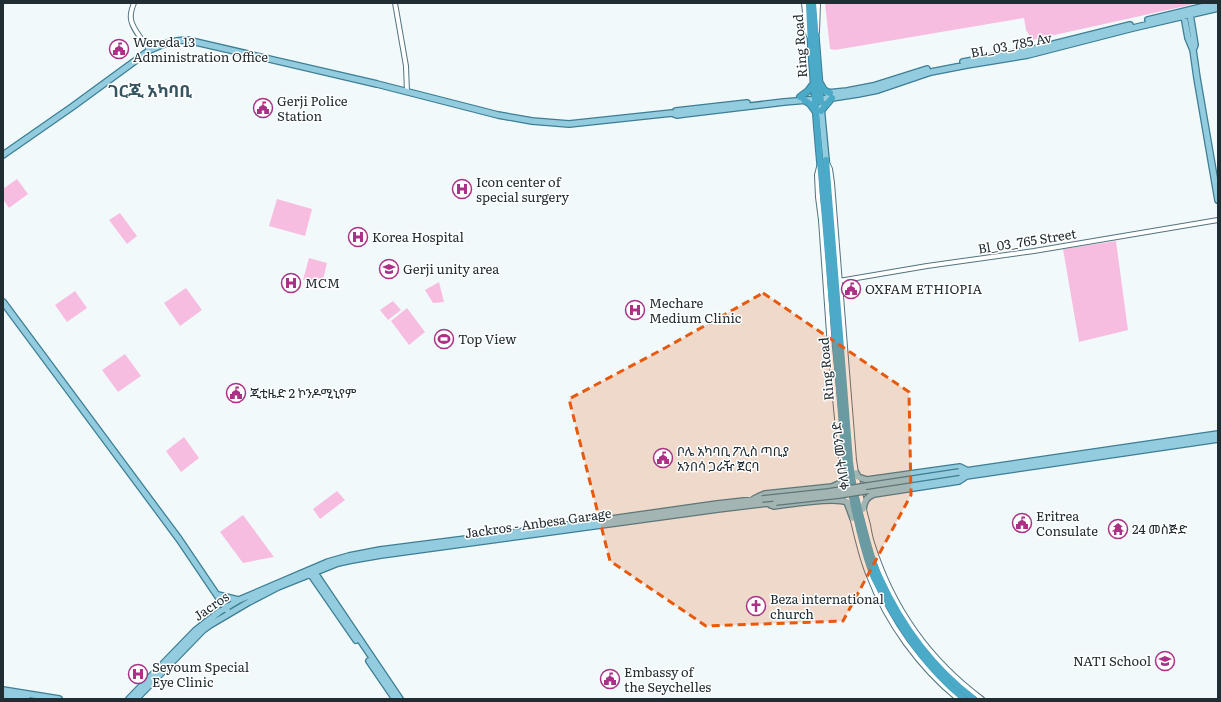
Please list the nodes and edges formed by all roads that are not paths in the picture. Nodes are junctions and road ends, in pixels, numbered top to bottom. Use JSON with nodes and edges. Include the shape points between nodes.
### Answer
{"nodes":[{"id":1,"x":134,"y":3,"type":"edge"},
{"id":2,"x":395,"y":3,"type":"edge"},
{"id":3,"x":804,"y":3,"type":"edge"},
{"id":4,"x":809,"y":3,"type":"edge"},
{"id":5,"x":813,"y":3,"type":"edge"},
{"id":6,"x":818,"y":3,"type":"edge"},
{"id":7,"x":1218,"y":3,"type":"edge"},
{"id":8,"x":1206,"y":8,"type":"junction"},
{"id":9,"x":1218,"y":8,"type":"edge"},
{"id":10,"x":1190,"y":14,"type":"junction"},
{"id":11,"x":1184,"y":16,"type":"junction"},
{"id":12,"x":813,"y":39,"type":"junction"},
{"id":13,"x":150,"y":50,"type":"junction"},
{"id":14,"x":1193,"y":50,"type":"junction"},
{"id":15,"x":816,"y":83,"type":"junction"},
{"id":16,"x":407,"y":92,"type":"junction"},
{"id":17,"x":831,"y":96,"type":"junction"},
{"id":18,"x":802,"y":98,"type":"junction"},
{"id":19,"x":818,"y":98,"type":"junction"},
{"id":20,"x":818,"y":111,"type":"junction"},
{"id":21,"x":3,"y":155,"type":"edge"},
{"id":22,"x":823,"y":162,"type":"junction"},
{"id":23,"x":1218,"y":200,"type":"edge"},
{"id":24,"x":1218,"y":220,"type":"edge"},
{"id":25,"x":840,"y":281,"type":"junction"},
{"id":26,"x":3,"y":302,"type":"edge"},
{"id":27,"x":1218,"y":434,"type":"edge"},
{"id":28,"x":1218,"y":439,"type":"edge"},
{"id":29,"x":856,"y":473,"type":"junction"},
{"id":30,"x":966,"y":473,"type":"junction"},
{"id":31,"x":960,"y":474,"type":"junction"},
{"id":32,"x":843,"y":479,"type":"junction"},
{"id":33,"x":752,"y":500,"type":"junction"},
{"id":34,"x":764,"y":501,"type":"junction"},
{"id":35,"x":863,"y":509,"type":"junction"},
{"id":36,"x":853,"y":518,"type":"junction"},
{"id":37,"x":628,"y":519,"type":"junction"},
{"id":38,"x":311,"y":571,"type":"junction"},
{"id":39,"x":218,"y":595,"type":"junction"},
{"id":40,"x":238,"y":600,"type":"junction"},
{"id":41,"x":226,"y":608,"type":"junction"},
{"id":42,"x":230,"y":614,"type":"junction"},
{"id":43,"x":3,"y":690,"type":"edge"},
{"id":44,"x":3,"y":695,"type":"edge"},
{"id":45,"x":27,"y":699,"type":"edge"},
{"id":46,"x":59,"y":699,"type":"edge"},
{"id":47,"x":129,"y":699,"type":"edge"},
{"id":48,"x":136,"y":699,"type":"edge"},
{"id":49,"x":395,"y":699,"type":"edge"},
{"id":50,"x":400,"y":699,"type":"edge"},
{"id":51,"x":958,"y":699,"type":"edge"},
{"id":52,"x":964,"y":699,"type":"edge"},
{"id":53,"x":974,"y":699,"type":"edge"},
{"id":54,"x":982,"y":699,"type":"edge"}],
"edges":[{"from":1,"to":13,"type":"street","via":[[131,21]]},
{"from":2,"to":16,"type":"street","via":[[406,66]]},
{"from":3,"to":12,"type":"street","via":[[807,31]]},
{"from":4,"to":12,"type":"highway","name":"Ring Road"},
{"from":5,"to":12,"type":"highway","name":"Ring Road"},
{"from":6,"to":12,"type":"street","via":[[818,30]]},
{"from":7,"to":8,"type":"main road"},
{"from":8,"to":9,"type":"main road"},
{"from":8,"to":10,"type":"main road","name":"BL_03_785 Av"},
{"from":8,"to":17,"type":"main road","name":"BL_03_785 Av","via":[[1034,49],[926,70]]},
{"from":10,"to":11,"type":"main road","name":"BL_03_785 Av"},
{"from":10,"to":14,"type":"main road","via":[[1195,45]]},
{"from":11,"to":14,"type":"main road"},
{"from":11,"to":17,"type":"main road","name":"BL_03_785 Av","via":[[1028,55],[930,72],[878,90]]},
{"from":12,"to":15,"type":"highway","name":"Ring Road"},
{"from":13,"to":16,"type":"main road","name":"BL_03_785 Av","via":[[176,40],[187,40]]},
{"from":13,"to":21,"type":"main road","name":"BL_03_785 Av"},
{"from":14,"to":23,"type":"main road"},
{"from":15,"to":17,"type":"highway"},
{"from":15,"to":18,"type":"highway"},
{"from":15,"to":19,"type":"highway","name":"Ring Road"},
{"from":16,"to":18,"type":"main road","name":"BL_03_785 Av","via":[[498,115],[569,124],[672,113],[677,115]]},
{"from":17,"to":19,"type":"main road","name":"BL_03_785 Av"},
{"from":17,"to":20,"type":"highway"},
{"from":18,"to":19,"type":"main road","name":"BL_03_785 Av"},
{"from":18,"to":20,"type":"highway"},
{"from":19,"to":20,"type":"highway","name":"Ring Road"},
{"from":20,"to":22,"type":"highway","name":"Ring Road"},
{"from":22,"to":25,"type":"street","via":[[831,174]]},
{"from":22,"to":32,"type":"street","via":[[818,168],[818,197]]},
{"from":22,"to":52,"type":"highway","name":"Ring Road","via":[[845,465],[867,559],[899,625],[939,676]]},
{"from":22,"to":53,"type":"highway","name":"ቀለበት መንገድ","via":[[850,460],[869,545],[879,578],[897,613],[938,667]]},
{"from":24,"to":25,"type":"street","name":"Bl_03_765 Street"},
{"from":25,"to":29,"type":"street"},
{"from":26,"to":39,"type":"main road"},
{"from":27,"to":30,"type":"main road"},
{"from":28,"to":30,"type":"main road"},
{"from":29,"to":30,"type":"main road","via":[[858,477],[867,480],[960,468]]},
{"from":29,"to":35,"type":"street"},
{"from":30,"to":31,"type":"main road"},
{"from":30,"to":35,"type":"main road","via":[[959,481],[874,494],[865,501]]},
{"from":31,"to":34,"type":"main road","bridge":true},
{"from":31,"to":34,"type":"main road","bridge":true,"via":[[838,495]]},
{"from":32,"to":33,"type":"main road","via":[[841,483],[832,487],[765,494]]},
{"from":32,"to":36,"type":"street"},
{"from":33,"to":34,"type":"main road"},
{"from":33,"to":37,"type":"main road"},
{"from":34,"to":36,"type":"main road","via":[[774,506],[831,499],[843,500],[847,502]]},
{"from":34,"to":37,"type":"main road","name":"Jackros - Anbesa Garage"},
{"from":35,"to":54,"type":"street","via":[[883,573],[906,618],[922,642],[940,662]]},
{"from":36,"to":51,"type":"street","via":[[869,576],[884,609],[911,650],[938,682]]},
{"from":37,"to":38,"type":"main road","name":"Jackros - Anbesa Garage","via":[[362,558]]},
{"from":37,"to":38,"type":"main road","name":"Jacros","via":[[361,553],[328,562]]},
{"from":38,"to":40,"type":"main road","name":"Jacros"},
{"from":38,"to":42,"type":"main road","name":"Jacros"},
{"from":38,"to":49,"type":"main road"},
{"from":38,"to":50,"type":"main road"},
{"from":39,"to":40,"type":"main road"},
{"from":39,"to":41,"type":"main road"},
{"from":40,"to":41,"type":"main road","name":"Jacros"},
{"from":41,"to":42,"type":"main road"},
{"from":41,"to":47,"type":"main road","name":"Jacros","via":[[195,631]]},
{"from":42,"to":48,"type":"main road","name":"Jacros","via":[[204,630]]},
{"from":43,"to":46,"type":"main road"},
{"from":44,"to":45,"type":"main road"}]}
